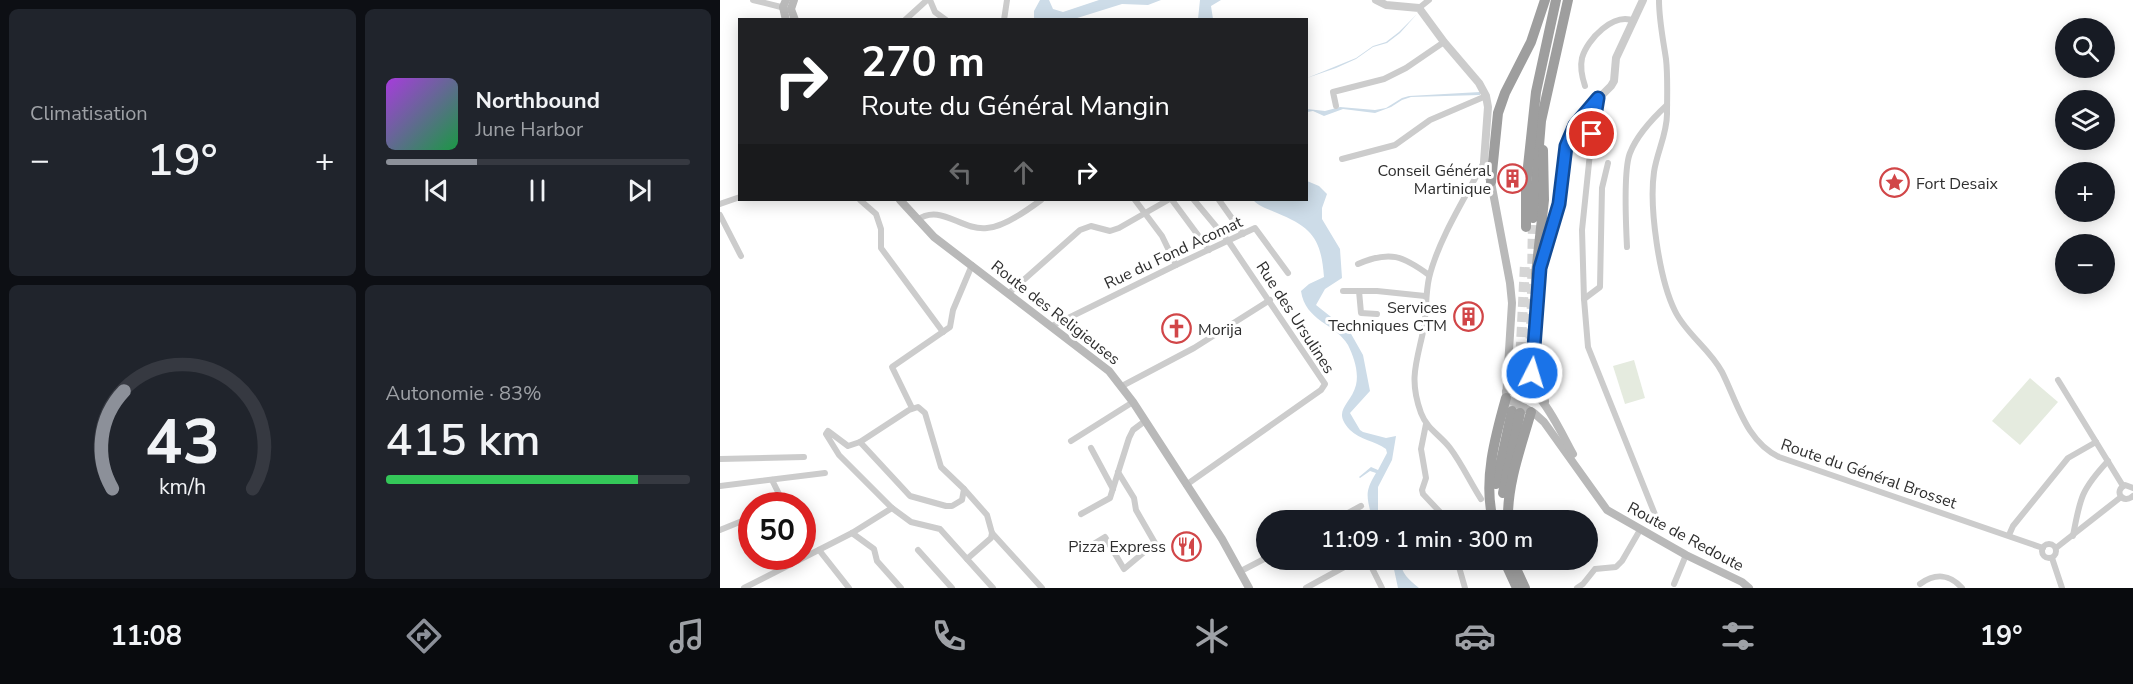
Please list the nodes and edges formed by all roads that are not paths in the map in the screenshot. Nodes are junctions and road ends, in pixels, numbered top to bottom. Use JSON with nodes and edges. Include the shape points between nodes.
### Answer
{"nodes":[{"id":1,"x":753,"y":0,"type":"edge"},
{"id":2,"x":1007,"y":0,"type":"edge"},
{"id":3,"x":1378,"y":0,"type":"edge"},
{"id":4,"x":1428,"y":0,"type":"edge"},
{"id":5,"x":1545,"y":0,"type":"edge"},
{"id":6,"x":1556,"y":0,"type":"edge"},
{"id":7,"x":1568,"y":0,"type":"edge"},
{"id":8,"x":1643,"y":0,"type":"edge"},
{"id":9,"x":924,"y":1,"type":"edge"},
{"id":10,"x":1657,"y":1,"type":"edge"},
{"id":11,"x":789,"y":4,"type":"edge"},
{"id":12,"x":1419,"y":8,"type":"junction"},
{"id":13,"x":907,"y":18,"type":"edge"},
{"id":14,"x":943,"y":18,"type":"edge"},
{"id":15,"x":1004,"y":18,"type":"edge"},
{"id":16,"x":1634,"y":21,"type":"junction"},
{"id":17,"x":1443,"y":42,"type":"junction"},
{"id":18,"x":1548,"y":86,"type":"junction"},
{"id":19,"x":1585,"y":86,"type":"dead end"},
{"id":20,"x":1486,"y":96,"type":"junction"},
{"id":21,"x":1598,"y":98,"type":"junction"},
{"id":22,"x":1667,"y":105,"type":"junction"},
{"id":23,"x":1336,"y":106,"type":"dead end"},
{"id":24,"x":1494,"y":150,"type":"junction"},
{"id":25,"x":1342,"y":159,"type":"dead end"},
{"id":26,"x":1484,"y":162,"type":"junction"},
{"id":27,"x":1608,"y":163,"type":"dead end"},
{"id":28,"x":1491,"y":182,"type":"junction"},
{"id":29,"x":738,"y":198,"type":"edge"},
{"id":30,"x":861,"y":201,"type":"edge"},
{"id":31,"x":901,"y":201,"type":"edge"},
{"id":32,"x":1039,"y":201,"type":"edge"},
{"id":33,"x":1136,"y":201,"type":"edge"},
{"id":34,"x":1168,"y":201,"type":"edge"},
{"id":35,"x":1171,"y":201,"type":"edge"},
{"id":36,"x":1195,"y":201,"type":"edge"},
{"id":37,"x":1220,"y":201,"type":"edge"},
{"id":38,"x":720,"y":204,"type":"edge"},
{"id":39,"x":1146,"y":213,"type":"junction"},
{"id":40,"x":720,"y":215,"type":"edge"},
{"id":41,"x":917,"y":220,"type":"junction"},
{"id":42,"x":1243,"y":234,"type":"junction"},
{"id":43,"x":1228,"y":242,"type":"junction"},
{"id":44,"x":1627,"y":247,"type":"dead end"},
{"id":45,"x":1209,"y":250,"type":"junction"},
{"id":46,"x":741,"y":256,"type":"dead end"},
{"id":47,"x":1358,"y":264,"type":"dead end"},
{"id":48,"x":972,"y":265,"type":"junction"},
{"id":49,"x":1176,"y":265,"type":"junction"},
{"id":50,"x":1288,"y":273,"type":"dead end"},
{"id":51,"x":1429,"y":275,"type":"junction"},
{"id":52,"x":1342,"y":291,"type":"dead end"},
{"id":53,"x":1359,"y":291,"type":"junction"},
{"id":54,"x":1009,"y":293,"type":"junction"},
{"id":55,"x":1425,"y":296,"type":"junction"},
{"id":56,"x":1537,"y":296,"type":"junction"},
{"id":57,"x":1584,"y":299,"type":"junction"},
{"id":58,"x":1270,"y":300,"type":"junction"},
{"id":59,"x":1377,"y":314,"type":"dead end"},
{"id":60,"x":1052,"y":326,"type":"junction"},
{"id":61,"x":943,"y":332,"type":"junction"},
{"id":62,"x":1535,"y":346,"type":"junction"},
{"id":63,"x":1532,"y":366,"type":"junction"},
{"id":64,"x":1509,"y":369,"type":"junction"},
{"id":65,"x":2058,"y":380,"type":"dead end"},
{"id":66,"x":1122,"y":386,"type":"junction"},
{"id":67,"x":1535,"y":393,"type":"junction"},
{"id":68,"x":1506,"y":395,"type":"junction"},
{"id":69,"x":1133,"y":402,"type":"junction"},
{"id":70,"x":912,"y":408,"type":"junction"},
{"id":71,"x":1548,"y":410,"type":"junction"},
{"id":72,"x":1521,"y":412,"type":"junction"},
{"id":73,"x":1145,"y":421,"type":"junction"},
{"id":74,"x":1426,"y":424,"type":"junction"},
{"id":75,"x":1071,"y":441,"type":"dead end"},
{"id":76,"x":860,"y":442,"type":"junction"},
{"id":77,"x":2096,"y":442,"type":"junction"},
{"id":78,"x":1091,"y":448,"type":"dead end"},
{"id":79,"x":804,"y":457,"type":"dead end"},
{"id":80,"x":720,"y":459,"type":"edge"},
{"id":81,"x":2108,"y":461,"type":"junction"},
{"id":82,"x":1119,"y":472,"type":"junction"},
{"id":83,"x":825,"y":473,"type":"dead end"},
{"id":84,"x":772,"y":480,"type":"junction"},
{"id":85,"x":1586,"y":481,"type":"junction"},
{"id":86,"x":1186,"y":485,"type":"junction"},
{"id":87,"x":720,"y":486,"type":"edge"},
{"id":88,"x":2123,"y":486,"type":"junction"},
{"id":89,"x":2133,"y":488,"type":"edge"},
{"id":90,"x":964,"y":489,"type":"junction"},
{"id":91,"x":1113,"y":489,"type":"junction"},
{"id":92,"x":778,"y":492,"type":"edge"},
{"id":93,"x":2121,"y":497,"type":"junction"},
{"id":94,"x":1481,"y":499,"type":"dead end"},
{"id":95,"x":2132,"y":499,"type":"edge"},
{"id":96,"x":1361,"y":506,"type":"dead end"},
{"id":97,"x":892,"y":508,"type":"junction"},
{"id":98,"x":1354,"y":510,"type":"edge"},
{"id":99,"x":1438,"y":510,"type":"edge"},
{"id":100,"x":1492,"y":510,"type":"edge"},
{"id":101,"x":1494,"y":510,"type":"edge"},
{"id":102,"x":1502,"y":510,"type":"edge"},
{"id":103,"x":1508,"y":510,"type":"edge"},
{"id":104,"x":1081,"y":514,"type":"dead end"},
{"id":105,"x":1658,"y":522,"type":"dead end"},
{"id":106,"x":738,"y":523,"type":"edge"},
{"id":107,"x":720,"y":530,"type":"edge"},
{"id":108,"x":1640,"y":530,"type":"junction"},
{"id":109,"x":852,"y":533,"type":"junction"},
{"id":110,"x":992,"y":533,"type":"junction"},
{"id":111,"x":2009,"y":535,"type":"junction"},
{"id":112,"x":2073,"y":536,"type":"junction"},
{"id":113,"x":2043,"y":548,"type":"junction"},
{"id":114,"x":2056,"y":548,"type":"junction"},
{"id":115,"x":819,"y":550,"type":"junction"},
{"id":116,"x":918,"y":550,"type":"dead end"},
{"id":117,"x":1082,"y":551,"type":"dead end"},
{"id":118,"x":1686,"y":555,"type":"junction"},
{"id":119,"x":2052,"y":558,"type":"junction"},
{"id":120,"x":967,"y":559,"type":"junction"},
{"id":121,"x":1256,"y":564,"type":"edge"},
{"id":122,"x":1341,"y":570,"type":"edge"},
{"id":123,"x":1373,"y":570,"type":"edge"},
{"id":124,"x":1460,"y":570,"type":"edge"},
{"id":125,"x":1509,"y":570,"type":"edge"},
{"id":126,"x":1517,"y":570,"type":"edge"},
{"id":127,"x":1241,"y":572,"type":"junction"},
{"id":128,"x":1674,"y":584,"type":"dead end"},
{"id":129,"x":1920,"y":584,"type":"dead end"},
{"id":130,"x":847,"y":586,"type":"edge"},
{"id":131,"x":1315,"y":586,"type":"edge"},
{"id":132,"x":745,"y":588,"type":"edge"},
{"id":133,"x":838,"y":588,"type":"edge"},
{"id":134,"x":901,"y":588,"type":"edge"},
{"id":135,"x":951,"y":588,"type":"edge"},
{"id":136,"x":992,"y":588,"type":"edge"},
{"id":137,"x":1042,"y":588,"type":"edge"},
{"id":138,"x":1249,"y":588,"type":"edge"},
{"id":139,"x":1306,"y":588,"type":"edge"},
{"id":140,"x":1382,"y":588,"type":"edge"},
{"id":141,"x":1466,"y":588,"type":"edge"},
{"id":142,"x":1517,"y":588,"type":"edge"},
{"id":143,"x":1525,"y":588,"type":"edge"},
{"id":144,"x":1577,"y":588,"type":"edge"},
{"id":145,"x":1749,"y":588,"type":"edge"},
{"id":146,"x":1962,"y":588,"type":"edge"},
{"id":147,"x":2062,"y":588,"type":"edge"}],
"edges":[{"from":1,"to":11,"type":"street"},
{"from":2,"to":15,"type":"street"},
{"from":3,"to":12,"type":"street","via":[[1386,5]]},
{"from":4,"to":12,"type":"street"},
{"from":5,"to":24,"type":"highway","via":[[1531,42],[1498,113]]},
{"from":6,"to":18,"type":"highway","via":[[1536,92],[1526,185],[1530,226],[1539,132]]},
{"from":7,"to":18,"type":"highway"},
{"from":8,"to":16,"type":"street"},
{"from":9,"to":13,"type":"street"},
{"from":9,"to":14,"type":"street"},
{"from":10,"to":22,"type":"street","name":"Route du Général Brosset","via":[[1666,60]]},
{"from":12,"to":17,"type":"street"},
{"from":16,"to":19,"type":"street","via":[[1623,17],[1615,20],[1586,49],[1581,67]]},
{"from":16,"to":21,"type":"street","via":[[1616,58],[1614,81]]},
{"from":17,"to":20,"type":"street"},
{"from":17,"to":23,"type":"street","via":[[1422,59],[1384,79],[1333,92]]},
{"from":18,"to":56,"type":"highway"},
{"from":20,"to":25,"type":"street","via":[[1430,120],[1395,145]]},
{"from":20,"to":26,"type":"street"},
{"from":21,"to":56,"type":"street","via":[[1575,125],[1567,142],[1559,204],[1540,268]]},
{"from":21,"to":57,"type":"street","via":[[1582,230]]},
{"from":22,"to":44,"type":"street","via":[[1629,154]]},
{"from":22,"to":111,"type":"street","name":"Route du Général Brosset","via":[[1666,127],[1654,171],[1653,201],[1666,288],[1679,318],[1721,370],[1750,433],[1779,457]]},
{"from":24,"to":26,"type":"highway"},
{"from":24,"to":28,"type":"highway"},
{"from":26,"to":28,"type":"street"},
{"from":26,"to":51,"type":"street"},
{"from":27,"to":57,"type":"street","via":[[1602,188],[1600,287]]},
{"from":28,"to":64,"type":"main road","via":[[1512,303]]},
{"from":29,"to":38,"type":"street"},
{"from":30,"to":61,"type":"street","via":[[876,214],[880,248]]},
{"from":31,"to":41,"type":"main road","name":"Route des Religieuses"},
{"from":32,"to":41,"type":"street","via":[[987,228],[969,226],[941,214],[924,215]]},
{"from":33,"to":39,"type":"street"},
{"from":34,"to":39,"type":"street"},
{"from":35,"to":45,"type":"street"},
{"from":36,"to":43,"type":"street","name":"Rue des Ursulines"},
{"from":37,"to":42,"type":"street"},
{"from":39,"to":49,"type":"street"},
{"from":39,"to":54,"type":"street","via":[[1110,231],[1091,226],[1080,230]]},
{"from":40,"to":46,"type":"street"},
{"from":41,"to":48,"type":"main road","name":"Route des Religieuses"},
{"from":42,"to":43,"type":"street","name":"Rue du Fond Acomat"},
{"from":42,"to":50,"type":"street","name":"Rue du Fond Acomat","via":[[1255,228]]},
{"from":43,"to":45,"type":"street","name":"Rue du Fond Acomat"},
{"from":43,"to":58,"type":"street","name":"Rue des Ursulines"},
{"from":45,"to":49,"type":"street","name":"Rue du Fond Acomat"},
{"from":47,"to":51,"type":"street","via":[[1374,257],[1394,256],[1410,261]]},
{"from":48,"to":54,"type":"main road","name":"Route des Religieuses"},
{"from":48,"to":61,"type":"street","via":[[950,327]]},
{"from":49,"to":60,"type":"street","name":"Rue du Fond Acomat"},
{"from":51,"to":55,"type":"street"},
{"from":52,"to":53,"type":"street"},
{"from":53,"to":55,"type":"street"},
{"from":53,"to":59,"type":"street","via":[[1361,313]]},
{"from":54,"to":60,"type":"main road","name":"Route des Religieuses"},
{"from":55,"to":74,"type":"street","via":[[1424,331],[1413,379]]},
{"from":56,"to":62,"type":"main road"},
{"from":57,"to":105,"type":"street","via":[[1588,347]]},
{"from":58,"to":66,"type":"street","via":[[1194,348]]},
{"from":58,"to":86,"type":"street","name":"Rue des Ursulines","via":[[1324,387]]},
{"from":60,"to":66,"type":"main road","name":"Route des Religieuses"},
{"from":61,"to":70,"type":"street","via":[[892,367]]},
{"from":62,"to":63,"type":"main road"},
{"from":62,"to":71,"type":"main road","via":[[1537,380]]},
{"from":63,"to":64,"type":"main road","via":[[1522,379],[1514,378]]},
{"from":63,"to":67,"type":"main road"},
{"from":64,"to":68,"type":"main road"},
{"from":65,"to":77,"type":"street"},
{"from":66,"to":69,"type":"main road","name":"Route des Religieuses"},
{"from":67,"to":68,"type":"main road","via":[[1522,388]]},
{"from":67,"to":71,"type":"main road"},
{"from":67,"to":72,"type":"main road"},
{"from":68,"to":72,"type":"main road"},
{"from":68,"to":100,"type":"highway","via":[[1491,467]]},
{"from":69,"to":73,"type":"main road","name":"Route des Religieuses"},
{"from":69,"to":75,"type":"street"},
{"from":70,"to":76,"type":"street"},
{"from":70,"to":90,"type":"street","via":[[918,407],[925,413],[941,467]]},
{"from":71,"to":85,"type":"main road"},
{"from":72,"to":85,"type":"main road","via":[[1540,417]]},
{"from":72,"to":101,"type":"highway","via":[[1495,489]]},
{"from":72,"to":102,"type":"highway","via":[[1505,480]]},
{"from":72,"to":103,"type":"highway"},
{"from":73,"to":82,"type":"street","via":[[1133,429]]},
{"from":73,"to":86,"type":"main road","name":"Route des Religieuses"},
{"from":74,"to":94,"type":"street","via":[[1451,449]]},
{"from":74,"to":99,"type":"street","via":[[1421,449],[1426,478],[1422,490]]},
{"from":76,"to":90,"type":"street","via":[[910,496],[952,506],[962,500]]},
{"from":76,"to":97,"type":"street","via":[[848,446],[832,432],[826,435],[839,454]]},
{"from":77,"to":81,"type":"street"},
{"from":77,"to":111,"type":"street","via":[[2065,461]]},
{"from":78,"to":91,"type":"street"},
{"from":79,"to":80,"type":"street"},
{"from":81,"to":88,"type":"street"},
{"from":81,"to":112,"type":"street","via":[[2087,485]]},
{"from":82,"to":91,"type":"street"},
{"from":82,"to":117,"type":"street","via":[[1155,543],[1124,569],[1105,537]]},
{"from":83,"to":84,"type":"street"},
{"from":84,"to":87,"type":"street"},
{"from":84,"to":92,"type":"street"},
{"from":85,"to":108,"type":"main road","name":"Route de Redoute","via":[[1607,510]]},
{"from":86,"to":127,"type":"main road","name":"Route des Religieuses"},
{"from":88,"to":89,"type":"street"},
{"from":88,"to":93,"type":"street","via":[[2119,490]]},
{"from":90,"to":110,"type":"street","via":[[987,515]]},
{"from":91,"to":104,"type":"street","via":[[1110,498]]},
{"from":93,"to":95,"type":"street"},
{"from":93,"to":112,"type":"street"},
{"from":96,"to":98,"type":"street"},
{"from":97,"to":109,"type":"street"},
{"from":97,"to":120,"type":"street","via":[[911,522],[940,529]]},
{"from":106,"to":107,"type":"street"},
{"from":108,"to":118,"type":"main road","name":"Route de Redoute"},
{"from":108,"to":144,"type":"street","via":[[1616,567],[1595,569]]},
{"from":109,"to":115,"type":"street"},
{"from":109,"to":134,"type":"street","via":[[874,549],[877,561]]},
{"from":110,"to":120,"type":"street"},
{"from":110,"to":137,"type":"street"},
{"from":111,"to":113,"type":"street","name":"Route du Général Brosset"},
{"from":112,"to":114,"type":"street"},
{"from":113,"to":114,"type":"street","via":[[2050,544]]},
{"from":113,"to":119,"type":"street","via":[[2043,555]]},
{"from":114,"to":119,"type":"street"},
{"from":115,"to":130,"type":"street"},
{"from":115,"to":132,"type":"street"},
{"from":116,"to":135,"type":"street"},
{"from":118,"to":128,"type":"street"},
{"from":118,"to":145,"type":"main road","name":"Route de Redoute"},
{"from":119,"to":147,"type":"street"},
{"from":120,"to":136,"type":"street"},
{"from":121,"to":127,"type":"street"},
{"from":122,"to":131,"type":"street"},
{"from":123,"to":140,"type":"street"},
{"from":124,"to":141,"type":"street"},
{"from":125,"to":142,"type":"highway"},
{"from":126,"to":143,"type":"highway"},
{"from":127,"to":138,"type":"main road","name":"Route des Religieuses"},
{"from":129,"to":146,"type":"street","via":[[1944,576]]},
{"from":130,"to":133,"type":"street"},
{"from":131,"to":139,"type":"street"}]}
